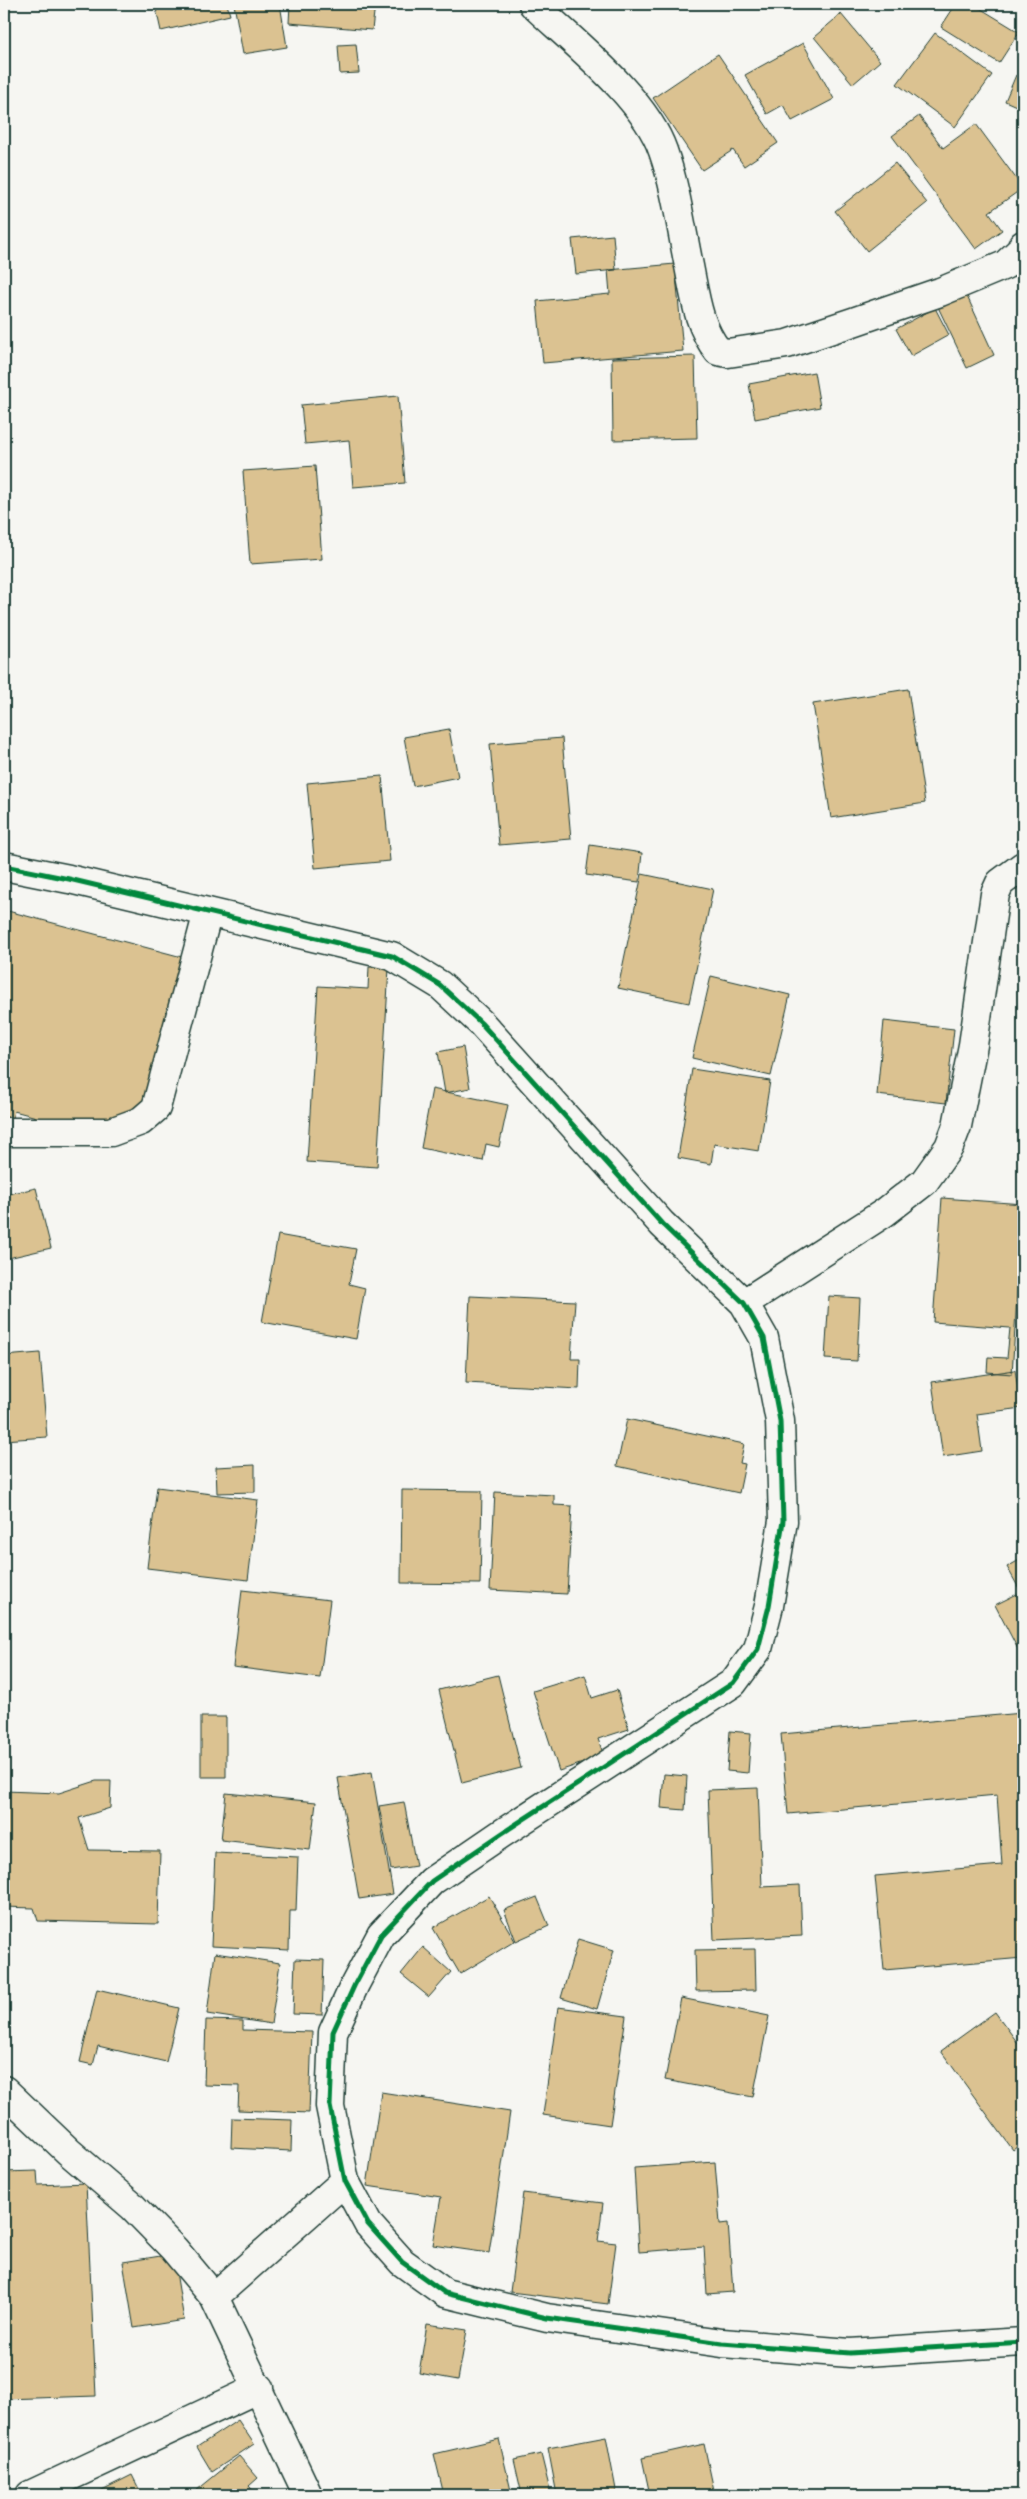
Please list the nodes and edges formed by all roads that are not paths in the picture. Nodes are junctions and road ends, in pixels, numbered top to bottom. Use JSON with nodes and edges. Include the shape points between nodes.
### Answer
{"nodes":[{"id":1,"x":533,"y":4,"type":"edge"},
{"id":2,"x":1023,"y":245,"type":"edge"},
{"id":3,"x":4,"y":866,"type":"edge"},
{"id":4,"x":1023,"y":866,"type":"edge"},
{"id":5,"x":208,"y":912,"type":"junction"},
{"id":6,"x":4,"y":1132,"type":"edge"},
{"id":7,"x":744,"y":1303,"type":"junction"},
{"id":8,"x":4,"y":2090,"type":"edge"},
{"id":9,"x":345,"y":2181,"type":"junction"},
{"id":10,"x":214,"y":2297,"type":"junction"},
{"id":11,"x":1023,"y":2342,"type":"edge"},
{"id":12,"x":259,"y":2388,"type":"junction"},
{"id":13,"x":30,"y":2495,"type":"edge"},
{"id":14,"x":308,"y":2495,"type":"edge"}],
"edges":[{"from":1,"to":2,"type":"street","via":[[626,91],[662,149],[674,189],[697,306],[704,331],[718,351],[728,353],[787,344],[940,292],[1004,265]]},
{"from":3,"to":5,"type":"street"},
{"from":4,"to":7,"type":"street","via":[[1000,883],[995,894],[973,1045],[957,1126],[950,1147],[938,1166],[924,1182],[884,1213]]},
{"from":5,"to":6,"type":"street","via":[[156,1108],[142,1121],[111,1132]]},
{"from":5,"to":7,"type":"street","via":[[392,956],[440,985],[481,1023],[662,1224]]},
{"from":7,"to":9,"type":"street","via":[[764,1338],[780,1421],[782,1521],[769,1606],[758,1649],[733,1684],[432,1881],[381,1935],[333,2032],[330,2106]]},
{"from":8,"to":10,"type":"street","via":[[132,2206]]},
{"from":9,"to":10,"type":"street"},
{"from":9,"to":11,"type":"street","via":[[368,2224],[402,2262],[445,2293],[547,2318],[722,2343],[850,2353]]},
{"from":10,"to":12,"type":"street"},
{"from":12,"to":13,"type":"street"},
{"from":12,"to":14,"type":"street"}]}
